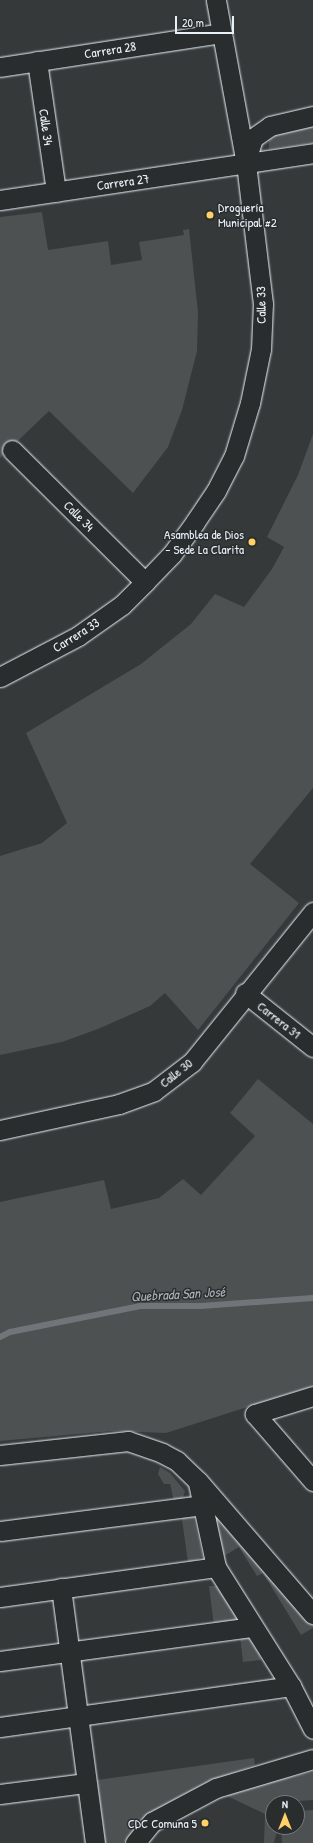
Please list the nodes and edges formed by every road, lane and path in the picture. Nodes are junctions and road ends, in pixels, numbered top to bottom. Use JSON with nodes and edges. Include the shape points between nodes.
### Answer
{"nodes":[{"id":1,"x":216,"y":0,"type":"edge"},
{"id":2,"x":221,"y":33,"type":"junction"},
{"id":3,"x":37,"y":61,"type":"junction"},
{"id":4,"x":0,"y":67,"type":"edge"},
{"id":5,"x":313,"y":116,"type":"edge"},
{"id":6,"x":313,"y":153,"type":"edge"},
{"id":7,"x":246,"y":164,"type":"junction"},
{"id":8,"x":56,"y":192,"type":"junction"},
{"id":9,"x":0,"y":200,"type":"edge"},
{"id":10,"x":12,"y":450,"type":"dead end"},
{"id":11,"x":145,"y":582,"type":"junction"},
{"id":12,"x":0,"y":677,"type":"edge"},
{"id":13,"x":313,"y":912,"type":"edge"},
{"id":14,"x":245,"y":993,"type":"junction"},
{"id":15,"x":313,"y":1047,"type":"edge"},
{"id":16,"x":0,"y":1130,"type":"edge"},
{"id":17,"x":313,"y":1396,"type":"edge"},
{"id":18,"x":0,"y":1455,"type":"edge"},
{"id":19,"x":198,"y":1481,"type":"junction"},
{"id":20,"x":313,"y":1481,"type":"edge"},
{"id":21,"x":203,"y":1505,"type":"junction"},
{"id":22,"x":0,"y":1531,"type":"edge"},
{"id":23,"x":216,"y":1567,"type":"junction"},
{"id":24,"x":61,"y":1588,"type":"junction"},
{"id":25,"x":0,"y":1597,"type":"edge"},
{"id":26,"x":313,"y":1614,"type":"edge"},
{"id":27,"x":253,"y":1627,"type":"junction"},
{"id":28,"x":70,"y":1650,"type":"junction"},
{"id":29,"x":0,"y":1661,"type":"edge"},
{"id":30,"x":290,"y":1686,"type":"junction"},
{"id":31,"x":80,"y":1717,"type":"junction"},
{"id":32,"x":0,"y":1727,"type":"edge"},
{"id":33,"x":313,"y":1729,"type":"edge"},
{"id":34,"x":313,"y":1759,"type":"edge"},
{"id":35,"x":86,"y":1783,"type":"junction"},
{"id":36,"x":0,"y":1794,"type":"edge"},
{"id":37,"x":95,"y":1843,"type":"edge"},
{"id":38,"x":135,"y":1843,"type":"edge"}],
"edges":[{"from":1,"to":2,"type":"street","name":"Calle 33"},
{"from":2,"to":3,"type":"street","name":"Carrera 28"},
{"from":2,"to":7,"type":"street","name":"Calle 33"},
{"from":3,"to":4,"type":"street","name":"Carrera 28"},
{"from":3,"to":8,"type":"street","name":"Calle 34"},
{"from":5,"to":7,"type":"street","via":[[270,126],[253,138]]},
{"from":6,"to":7,"type":"street","name":"Carrera 27"},
{"from":7,"to":8,"type":"street","name":"Carrera 27"},
{"from":7,"to":11,"type":"street","name":"Calle 33","via":[[263,304],[261,349],[250,403],[234,456],[216,491],[172,554]]},
{"from":8,"to":9,"type":"street","name":"Carrera 27"},
{"from":10,"to":11,"type":"street","name":"Calle 34"},
{"from":11,"to":12,"type":"street","name":"Carrera 33","via":[[122,604],[78,636]]},
{"from":13,"to":14,"type":"street","name":"Calle 30"},
{"from":14,"to":15,"type":"street","name":"Carrera 31"},
{"from":14,"to":16,"type":"street","name":"Calle 30","via":[[192,1062],[154,1091],[119,1104]]},
{"from":17,"to":20,"type":"street","via":[[255,1414]]},
{"from":18,"to":19,"type":"street","via":[[128,1441],[177,1461]]},
{"from":19,"to":21,"type":"street"},
{"from":19,"to":26,"type":"street"},
{"from":21,"to":22,"type":"street"},
{"from":21,"to":23,"type":"street"},
{"from":23,"to":24,"type":"street"},
{"from":23,"to":27,"type":"street"},
{"from":24,"to":25,"type":"street"},
{"from":24,"to":28,"type":"street"},
{"from":27,"to":28,"type":"street"},
{"from":27,"to":30,"type":"street"},
{"from":28,"to":29,"type":"street"},
{"from":28,"to":31,"type":"street"},
{"from":30,"to":31,"type":"street"},
{"from":30,"to":33,"type":"street"},
{"from":31,"to":32,"type":"street"},
{"from":31,"to":35,"type":"street"},
{"from":34,"to":38,"type":"street","via":[[216,1788],[152,1822]]},
{"from":35,"to":36,"type":"street"},
{"from":35,"to":37,"type":"street"}]}
